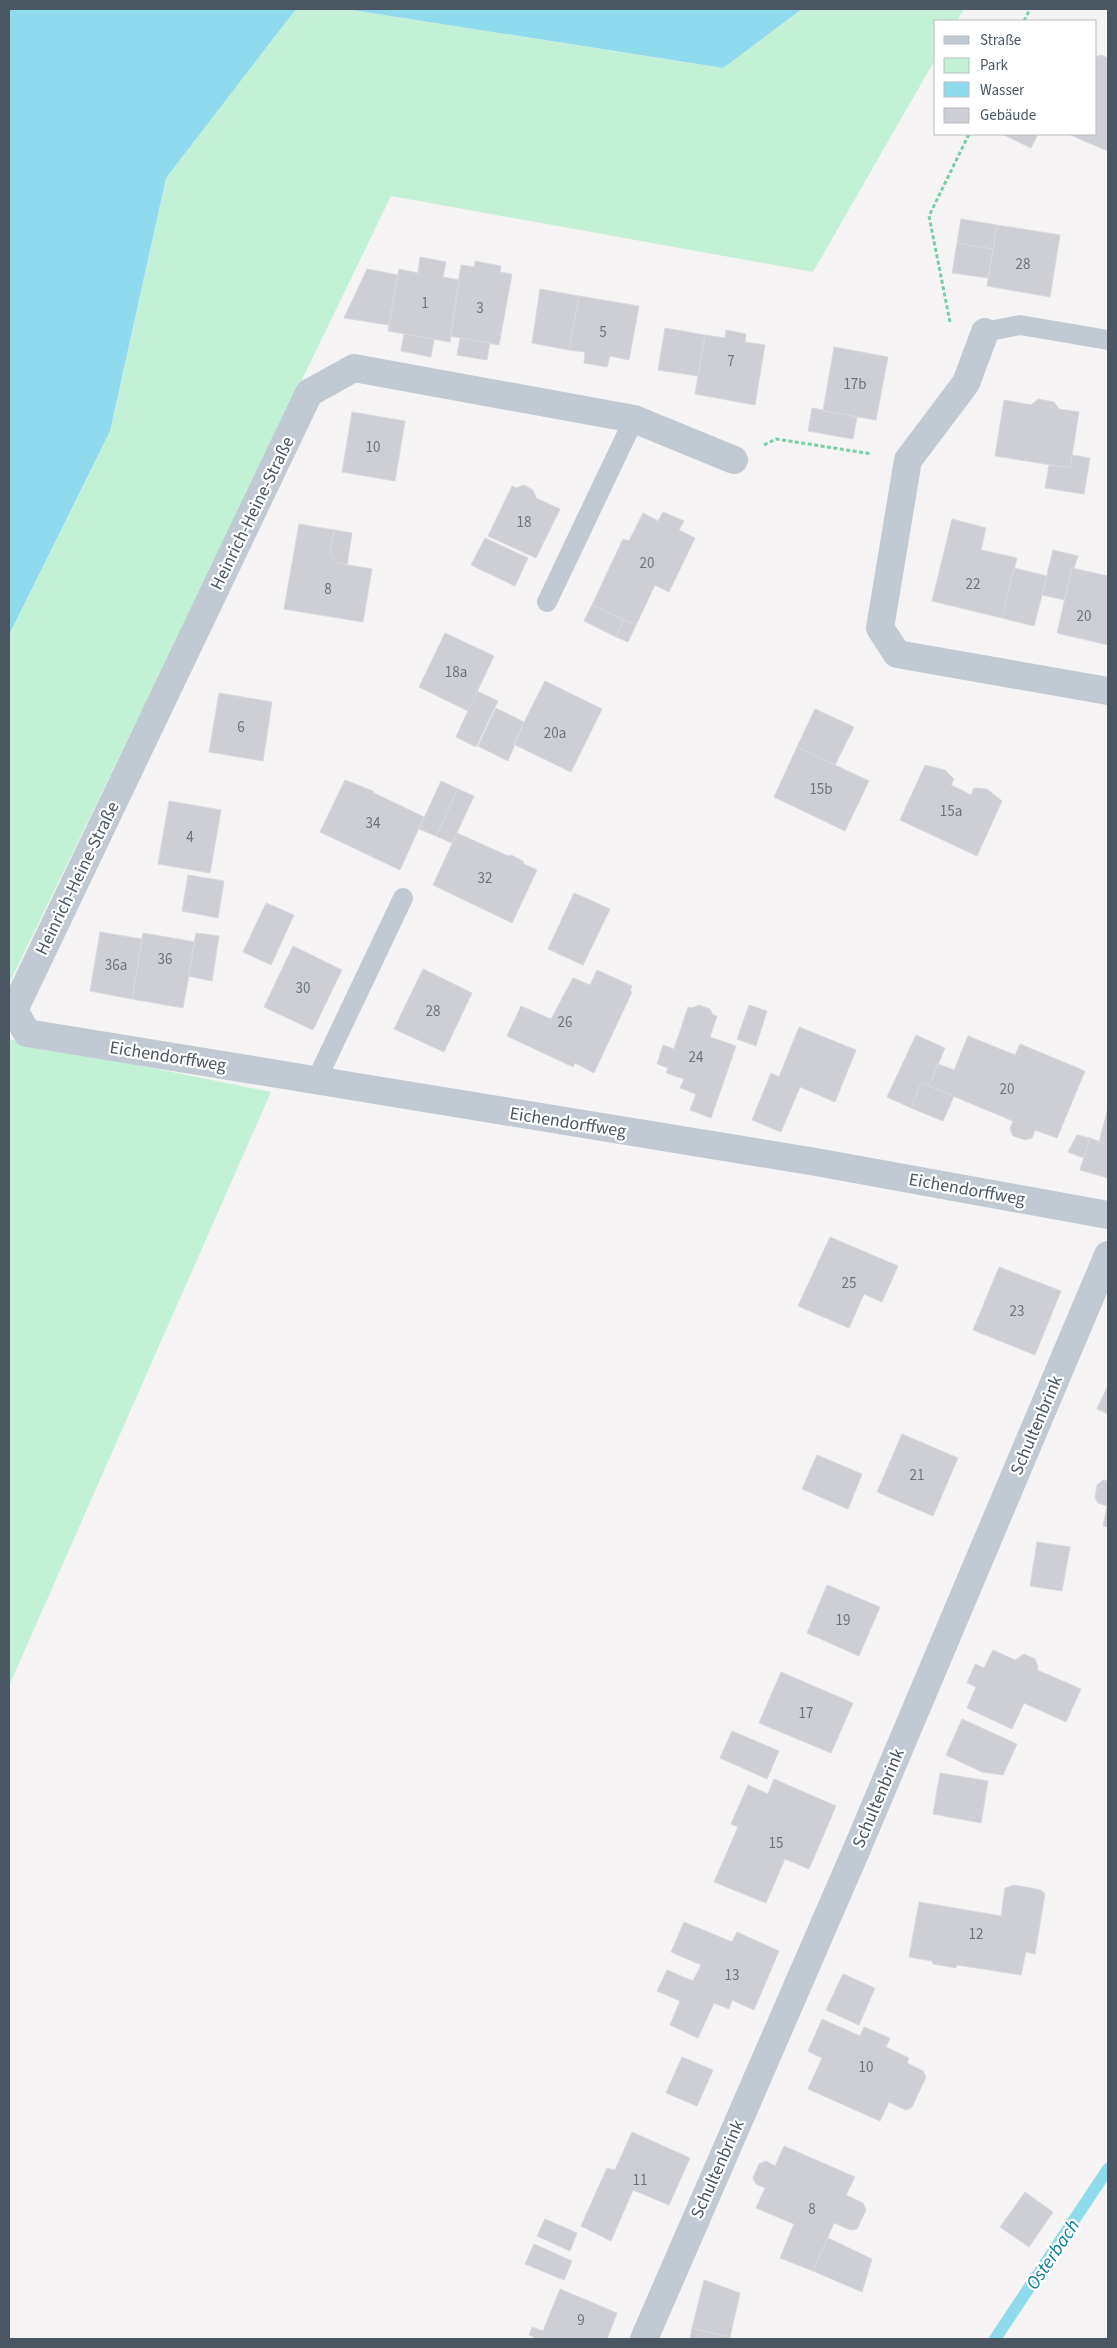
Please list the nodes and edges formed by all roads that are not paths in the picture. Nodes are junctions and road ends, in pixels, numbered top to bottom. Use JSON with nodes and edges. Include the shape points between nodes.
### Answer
{"nodes":[{"id":1,"x":985,"y":332,"type":"joint"},
{"id":2,"x":1108,"y":340,"type":"edge"},
{"id":3,"x":634,"y":419,"type":"junction"},
{"id":4,"x":734,"y":460,"type":"road end"},
{"id":5,"x":547,"y":602,"type":"dead end"},
{"id":6,"x":1108,"y":691,"type":"edge"},
{"id":7,"x":403,"y":898,"type":"dead end"},
{"id":8,"x":27,"y":1033,"type":"joint"},
{"id":9,"x":316,"y":1081,"type":"junction"},
{"id":10,"x":1108,"y":1214,"type":"edge"},
{"id":11,"x":1108,"y":1255,"type":"edge"},
{"id":12,"x":644,"y":2339,"type":"edge"}],
"edges":[{"from":1,"to":2,"type":"lane","via":[[1020,325]]},
{"from":1,"to":6,"type":"street","via":[[966,383],[908,460],[880,628],[897,654]]},
{"from":3,"to":4,"type":"street","name":"Heinrich-Heine-Straße"},
{"from":3,"to":5,"type":"lane"},
{"from":3,"to":8,"type":"street","name":"Heinrich-Heine-Straße","via":[[354,368],[309,393],[14,1010]]},
{"from":7,"to":9,"type":"lane"},
{"from":8,"to":9,"type":"street","name":"Eichendorffweg"},
{"from":9,"to":10,"type":"street","name":"Eichendorffweg","via":[[816,1162]]},
{"from":11,"to":12,"type":"street","name":"Schultenbrink","via":[[860,1842]]}]}
